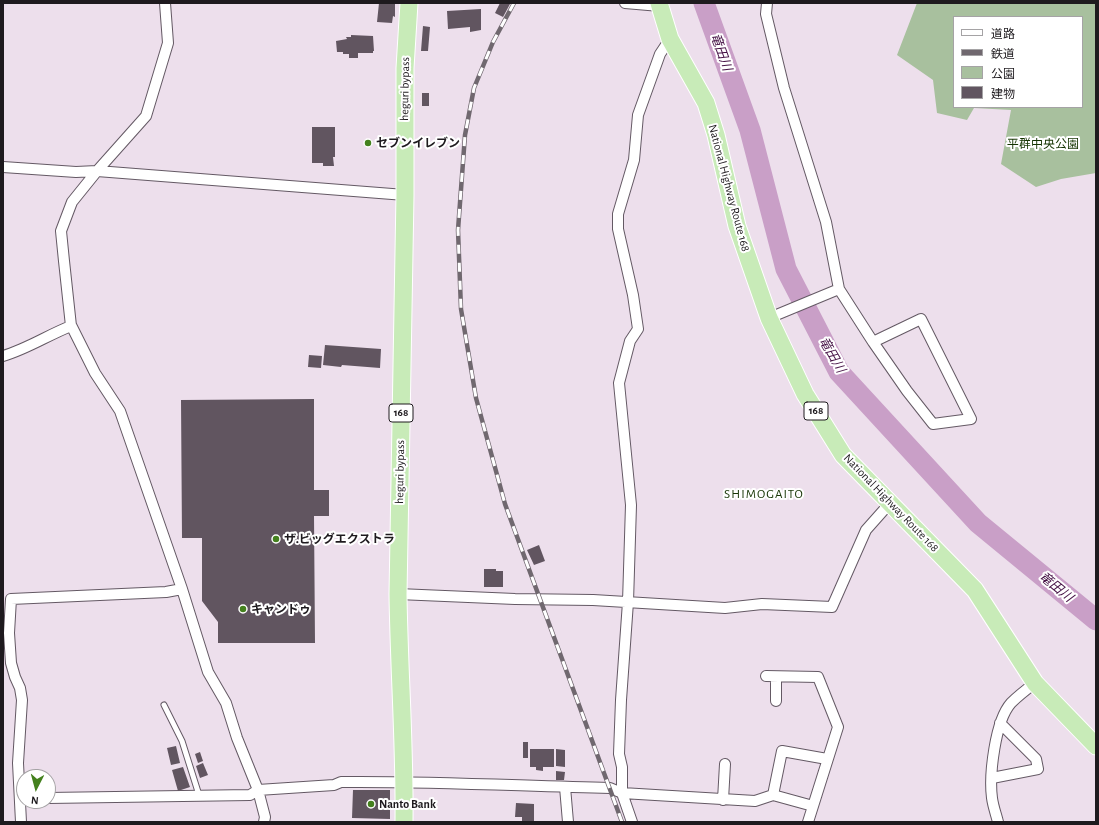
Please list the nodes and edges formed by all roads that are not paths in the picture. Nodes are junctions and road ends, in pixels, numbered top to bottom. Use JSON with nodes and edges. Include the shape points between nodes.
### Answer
{"nodes":[{"id":1,"x":165,"y":3,"type":"edge"},
{"id":2,"x":409,"y":3,"type":"edge"},
{"id":3,"x":626,"y":3,"type":"edge"},
{"id":4,"x":767,"y":3,"type":"edge"},
{"id":5,"x":660,"y":4,"type":"edge"},
{"id":6,"x":670,"y":39,"type":"junction"},
{"id":7,"x":3,"y":167,"type":"edge"},
{"id":8,"x":97,"y":171,"type":"junction"},
{"id":9,"x":405,"y":195,"type":"junction"},
{"id":10,"x":839,"y":289,"type":"junction"},
{"id":11,"x":769,"y":318,"type":"junction"},
{"id":12,"x":71,"y":325,"type":"junction"},
{"id":13,"x":873,"y":342,"type":"junction"},
{"id":14,"x":3,"y":356,"type":"edge"},
{"id":15,"x":890,"y":503,"type":"junction"},
{"id":16,"x":182,"y":589,"type":"junction"},
{"id":17,"x":398,"y":594,"type":"junction"},
{"id":18,"x":628,"y":602,"type":"junction"},
{"id":19,"x":1035,"y":683,"type":"junction"},
{"id":20,"x":776,"y":702,"type":"dead end"},
{"id":21,"x":164,"y":705,"type":"dead end"},
{"id":22,"x":1000,"y":724,"type":"junction"},
{"id":23,"x":1096,"y":746,"type":"edge"},
{"id":24,"x":827,"y":759,"type":"junction"},
{"id":25,"x":725,"y":764,"type":"dead end"},
{"id":26,"x":19,"y":769,"type":"edge"},
{"id":27,"x":992,"y":778,"type":"junction"},
{"id":28,"x":404,"y":781,"type":"junction"},
{"id":29,"x":565,"y":787,"type":"junction"},
{"id":30,"x":258,"y":790,"type":"junction"},
{"id":31,"x":622,"y":793,"type":"junction"},
{"id":32,"x":199,"y":795,"type":"junction"},
{"id":33,"x":773,"y":795,"type":"junction"},
{"id":34,"x":56,"y":798,"type":"edge"},
{"id":35,"x":723,"y":800,"type":"junction"},
{"id":36,"x":813,"y":806,"type":"junction"},
{"id":37,"x":22,"y":809,"type":"edge"},
{"id":38,"x":21,"y":822,"type":"edge"},
{"id":39,"x":264,"y":822,"type":"edge"},
{"id":40,"x":404,"y":822,"type":"edge"},
{"id":41,"x":568,"y":822,"type":"edge"},
{"id":42,"x":632,"y":822,"type":"edge"},
{"id":43,"x":808,"y":822,"type":"edge"},
{"id":44,"x":998,"y":822,"type":"edge"}],
"edges":[{"from":1,"to":8,"type":"street","via":[[168,43],[146,116]]},
{"from":2,"to":9,"type":"highway","name":"heguri bypass","number":"168","via":[[405,68]]},
{"from":3,"to":5,"type":"street"},
{"from":4,"to":10,"type":"street","via":[[766,14],[784,88],[826,222]]},
{"from":5,"to":6,"type":"highway","name":"National Highway Route 168","number":"168"},
{"from":6,"to":11,"type":"highway","name":"National Highway Route 168","number":"168","via":[[706,103],[737,226]]},
{"from":6,"to":18,"type":"street","via":[[660,54],[638,115],[634,160],[618,214],[618,228],[638,329],[630,341],[619,383],[631,505]]},
{"from":7,"to":8,"type":"street"},
{"from":8,"to":9,"type":"street"},
{"from":8,"to":12,"type":"street","via":[[72,202],[62,231]]},
{"from":9,"to":17,"type":"highway","name":"heguri bypass","number":"168"},
{"from":10,"to":11,"type":"street"},
{"from":10,"to":13,"type":"street"},
{"from":11,"to":15,"type":"highway","name":"National Highway Route 168","number":"168","via":[[805,394],[843,455]]},
{"from":12,"to":14,"type":"street","via":[[18,352]]},
{"from":12,"to":16,"type":"street","via":[[95,373],[120,412]]},
{"from":13,"to":13,"type":"street","via":[[933,424],[971,419],[921,319]]},
{"from":15,"to":18,"type":"street","via":[[866,530],[832,607],[762,604],[725,608]]},
{"from":15,"to":19,"type":"highway","name":"National Highway Route 168","number":"168","via":[[975,590]]},
{"from":16,"to":26,"type":"street","via":[[166,592],[11,599],[11,663],[22,700]]},
{"from":16,"to":30,"type":"street","via":[[208,672],[226,704]]},
{"from":17,"to":18,"type":"street"},
{"from":17,"to":28,"type":"highway","name":"heguri bypass","number":"168"},
{"from":18,"to":31,"type":"street","via":[[619,754]]},
{"from":19,"to":22,"type":"street","via":[[1010,704]]},
{"from":19,"to":23,"type":"highway","name":"National Highway Route 168","number":"168"},
{"from":20,"to":24,"type":"street","via":[[771,676],[818,677],[838,727]]},
{"from":21,"to":32,"type":"lane","via":[[182,741]]},
{"from":22,"to":27,"type":"street","via":[[992,761]]},
{"from":22,"to":27,"type":"street","via":[[1036,759],[1038,769]]},
{"from":24,"to":33,"type":"street","via":[[782,751]]},
{"from":24,"to":36,"type":"street"},
{"from":25,"to":35,"type":"street"},
{"from":27,"to":44,"type":"street","via":[[992,797]]},
{"from":28,"to":29,"type":"street"},
{"from":28,"to":30,"type":"street","via":[[341,782],[334,785]]},
{"from":28,"to":40,"type":"highway","name":"heguri bypass","number":"168"},
{"from":29,"to":31,"type":"street","via":[[610,788]]},
{"from":29,"to":41,"type":"street"},
{"from":30,"to":32,"type":"street","via":[[250,795]]},
{"from":30,"to":39,"type":"street"},
{"from":31,"to":35,"type":"street"},
{"from":31,"to":42,"type":"street"},
{"from":32,"to":34,"type":"street"},
{"from":33,"to":35,"type":"street","via":[[755,801]]},
{"from":33,"to":36,"type":"street"},
{"from":36,"to":43,"type":"street"},
{"from":37,"to":38,"type":"street"}]}
